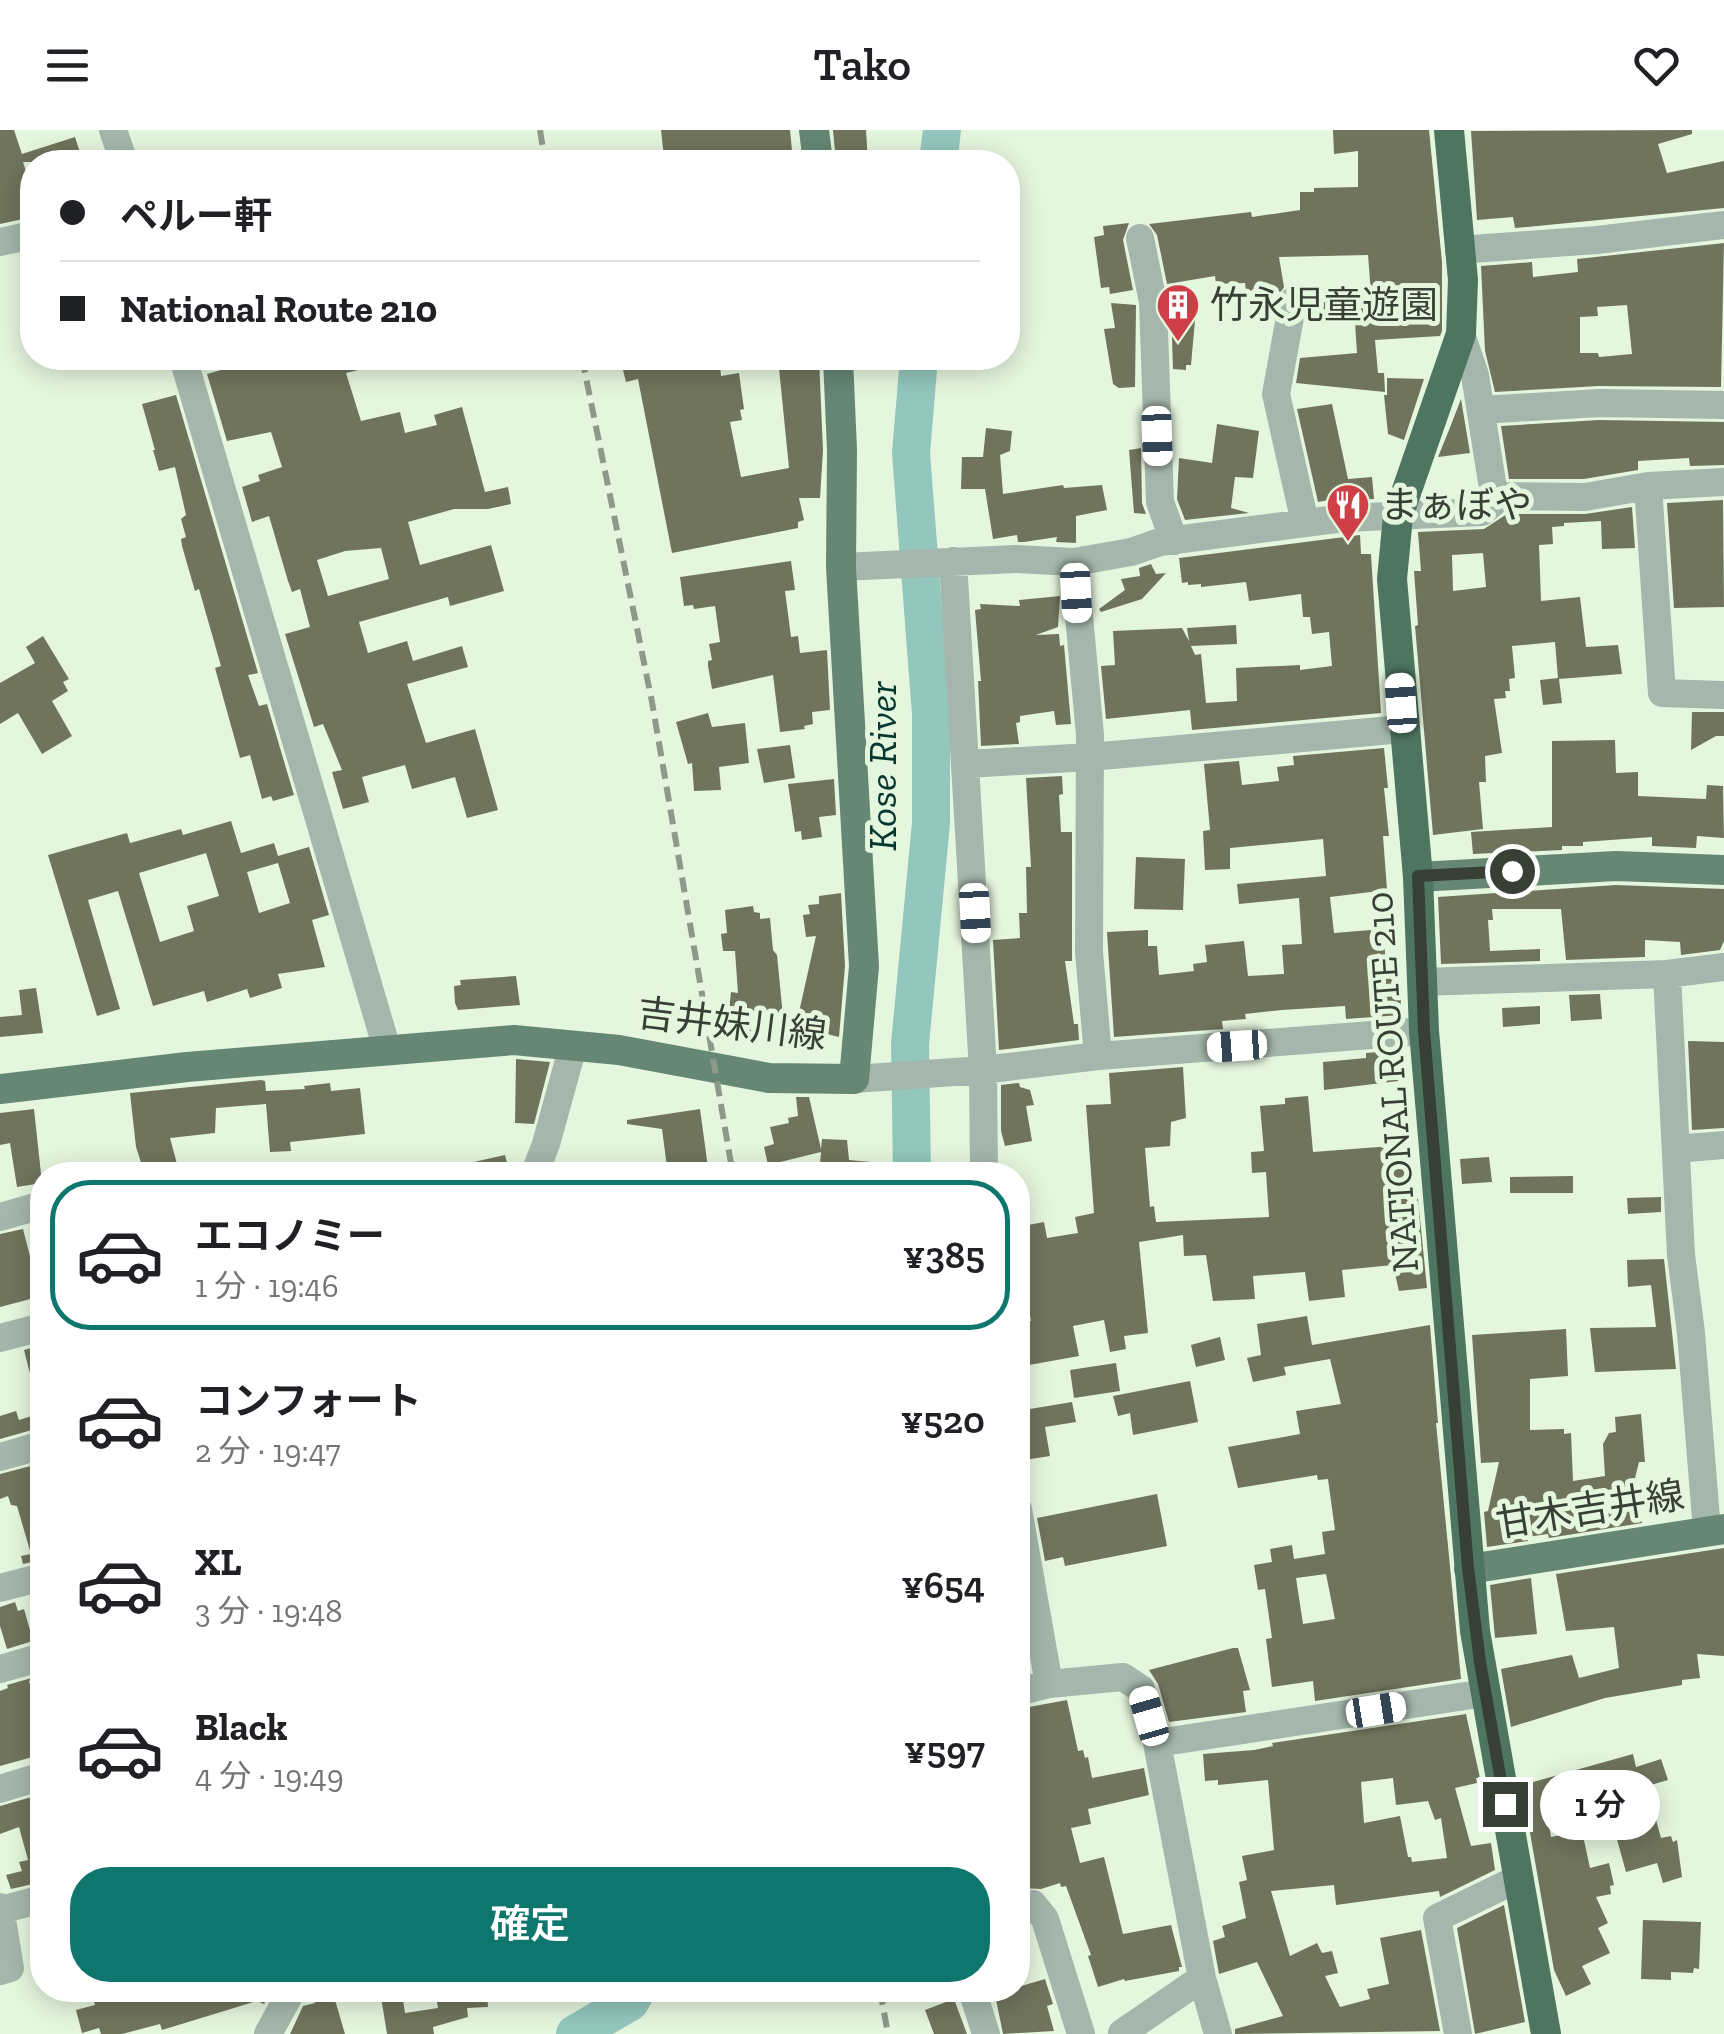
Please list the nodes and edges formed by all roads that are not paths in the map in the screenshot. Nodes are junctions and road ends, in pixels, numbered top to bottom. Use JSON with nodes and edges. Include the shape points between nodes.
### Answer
{"nodes":[{"id":1,"x":1448,"y":130,"type":"edge"},
{"id":2,"x":1724,"y":225,"type":"edge"},
{"id":3,"x":1140,"y":238,"type":"dead end"},
{"id":4,"x":1459,"y":250,"type":"junction"},
{"id":5,"x":1293,"y":301,"type":"dead end"},
{"id":6,"x":1462,"y":334,"type":"junction"},
{"id":7,"x":187,"y":370,"type":"edge"},
{"id":8,"x":839,"y":370,"type":"edge"},
{"id":9,"x":1724,"y":405,"type":"edge"},
{"id":10,"x":1481,"y":410,"type":"junction"},
{"id":11,"x":1724,"y":482,"type":"edge"},
{"id":12,"x":1648,"y":486,"type":"junction"},
{"id":13,"x":1495,"y":501,"type":"junction"},
{"id":14,"x":1398,"y":516,"type":"junction"},
{"id":15,"x":1306,"y":523,"type":"junction"},
{"id":16,"x":1174,"y":541,"type":"junction"},
{"id":17,"x":951,"y":562,"type":"junction"},
{"id":18,"x":1074,"y":562,"type":"junction"},
{"id":19,"x":846,"y":567,"type":"junction"},
{"id":20,"x":1724,"y":695,"type":"edge"},
{"id":21,"x":1403,"y":729,"type":"junction"},
{"id":22,"x":1090,"y":757,"type":"junction"},
{"id":23,"x":967,"y":764,"type":"junction"},
{"id":24,"x":1724,"y":870,"type":"edge"},
{"id":25,"x":1418,"y":876,"type":"junction"},
{"id":26,"x":1724,"y":966,"type":"edge"},
{"id":27,"x":1667,"y":974,"type":"junction"},
{"id":28,"x":1422,"y":982,"type":"junction"},
{"id":29,"x":1424,"y":1031,"type":"junction"},
{"id":30,"x":573,"y":1046,"type":"junction"},
{"id":31,"x":387,"y":1049,"type":"junction"},
{"id":32,"x":1098,"y":1056,"type":"junction"},
{"id":33,"x":977,"y":1071,"type":"junction"},
{"id":34,"x":862,"y":1080,"type":"junction"},
{"id":35,"x":0,"y":1089,"type":"edge"},
{"id":36,"x":1724,"y":1145,"type":"edge"},
{"id":37,"x":1676,"y":1148,"type":"junction"},
{"id":38,"x":539,"y":1162,"type":"edge"},
{"id":39,"x":983,"y":1162,"type":"edge"},
{"id":40,"x":30,"y":1208,"type":"edge"},
{"id":41,"x":0,"y":1217,"type":"edge"},
{"id":42,"x":30,"y":1330,"type":"edge"},
{"id":43,"x":0,"y":1338,"type":"edge"},
{"id":44,"x":30,"y":1448,"type":"edge"},
{"id":45,"x":0,"y":1457,"type":"edge"},
{"id":46,"x":1715,"y":1530,"type":"edge"},
{"id":47,"x":1468,"y":1568,"type":"junction"},
{"id":48,"x":1030,"y":1574,"type":"edge"},
{"id":49,"x":30,"y":1580,"type":"edge"},
{"id":50,"x":0,"y":1588,"type":"edge"},
{"id":51,"x":30,"y":1661,"type":"edge"},
{"id":52,"x":0,"y":1670,"type":"edge"},
{"id":53,"x":1050,"y":1684,"type":"junction"},
{"id":54,"x":1030,"y":1689,"type":"edge"},
{"id":55,"x":1485,"y":1693,"type":"junction"},
{"id":56,"x":1157,"y":1744,"type":"junction"},
{"id":57,"x":30,"y":1779,"type":"edge"},
{"id":58,"x":0,"y":1788,"type":"edge"},
{"id":59,"x":1518,"y":1878,"type":"junction"},
{"id":60,"x":30,"y":1902,"type":"edge"},
{"id":61,"x":1030,"y":1904,"type":"edge"},
{"id":62,"x":0,"y":1909,"type":"edge"},
{"id":63,"x":0,"y":1971,"type":"edge"},
{"id":64,"x":1202,"y":1978,"type":"junction"},
{"id":65,"x":285,"y":2002,"type":"edge"},
{"id":66,"x":976,"y":2002,"type":"edge"},
{"id":67,"x":268,"y":2034,"type":"edge"},
{"id":68,"x":986,"y":2034,"type":"edge"},
{"id":69,"x":1080,"y":2034,"type":"edge"},
{"id":70,"x":1120,"y":2034,"type":"edge"},
{"id":71,"x":1218,"y":2034,"type":"edge"},
{"id":72,"x":1458,"y":2034,"type":"edge"},
{"id":73,"x":1546,"y":2034,"type":"edge"}],
"edges":[{"from":1,"to":4,"type":"highway","name":"NATIONAL ROUTE 210"},
{"from":2,"to":4,"type":"street"},
{"from":3,"to":16,"type":"street","via":[[1152,302],[1160,502]]},
{"from":4,"to":6,"type":"highway","name":"NATIONAL ROUTE 210"},
{"from":5,"to":15,"type":"street","via":[[1276,394]]},
{"from":6,"to":10,"type":"street"},
{"from":6,"to":14,"type":"highway","name":"NATIONAL ROUTE 210"},
{"from":7,"to":31,"type":"street"},
{"from":8,"to":19,"type":"main road","name":"吉井妹川線"},
{"from":9,"to":10,"type":"street"},
{"from":10,"to":13,"type":"street"},
{"from":11,"to":12,"type":"street"},
{"from":12,"to":13,"type":"street"},
{"from":12,"to":20,"type":"street","via":[[1662,694]]},
{"from":13,"to":14,"type":"street","via":[[1482,512]]},
{"from":14,"to":15,"type":"street"},
{"from":14,"to":21,"type":"highway","name":"NATIONAL ROUTE 210","via":[[1392,578]]},
{"from":15,"to":16,"type":"street"},
{"from":16,"to":18,"type":"street"},
{"from":17,"to":18,"type":"street"},
{"from":17,"to":19,"type":"street"},
{"from":17,"to":23,"type":"street"},
{"from":18,"to":22,"type":"street"},
{"from":19,"to":34,"type":"main road","name":"吉井妹川線","via":[[864,966]]},
{"from":21,"to":22,"type":"street"},
{"from":21,"to":25,"type":"highway","name":"NATIONAL ROUTE 210"},
{"from":22,"to":23,"type":"street"},
{"from":22,"to":32,"type":"street","via":[[1089,952]]},
{"from":23,"to":33,"type":"street"},
{"from":24,"to":25,"type":"main road","via":[[1616,866]]},
{"from":25,"to":28,"type":"highway","name":"NATIONAL ROUTE 210"},
{"from":26,"to":27,"type":"street"},
{"from":27,"to":28,"type":"street"},
{"from":27,"to":37,"type":"street"},
{"from":28,"to":29,"type":"highway","name":"NATIONAL ROUTE 210"},
{"from":29,"to":32,"type":"street"},
{"from":29,"to":47,"type":"highway","name":"NATIONAL ROUTE 210"},
{"from":30,"to":31,"type":"main road","name":"吉井妹川線","via":[[514,1040]]},
{"from":30,"to":34,"type":"main road","name":"吉井妹川線","via":[[769,1078]]},
{"from":30,"to":38,"type":"street"},
{"from":31,"to":35,"type":"main road","name":"吉井妹川線"},
{"from":32,"to":33,"type":"street"},
{"from":33,"to":34,"type":"street"},
{"from":33,"to":39,"type":"street"},
{"from":36,"to":37,"type":"street"},
{"from":37,"to":46,"type":"street","via":[[1681,1255]]},
{"from":40,"to":41,"type":"street"},
{"from":42,"to":43,"type":"street"},
{"from":44,"to":45,"type":"street"},
{"from":46,"to":47,"type":"main road","name":"甘木吉井線"},
{"from":47,"to":55,"type":"highway","name":"NATIONAL ROUTE 210"},
{"from":48,"to":53,"type":"street"},
{"from":49,"to":50,"type":"street"},
{"from":51,"to":52,"type":"street"},
{"from":53,"to":54,"type":"street"},
{"from":53,"to":56,"type":"street","via":[[1124,1677],[1134,1682]]},
{"from":55,"to":56,"type":"street"},
{"from":55,"to":59,"type":"highway","name":"NATIONAL ROUTE 210"},
{"from":56,"to":64,"type":"street"},
{"from":57,"to":58,"type":"street"},
{"from":59,"to":72,"type":"street","via":[[1437,1918]]},
{"from":59,"to":73,"type":"highway","name":"NATIONAL ROUTE 210"},
{"from":60,"to":62,"type":"street"},
{"from":61,"to":69,"type":"street","via":[[1045,1918]]},
{"from":62,"to":63,"type":"street","via":[[10,1968]]},
{"from":64,"to":70,"type":"street"},
{"from":64,"to":71,"type":"street"},
{"from":65,"to":67,"type":"street"},
{"from":66,"to":68,"type":"street"}]}
